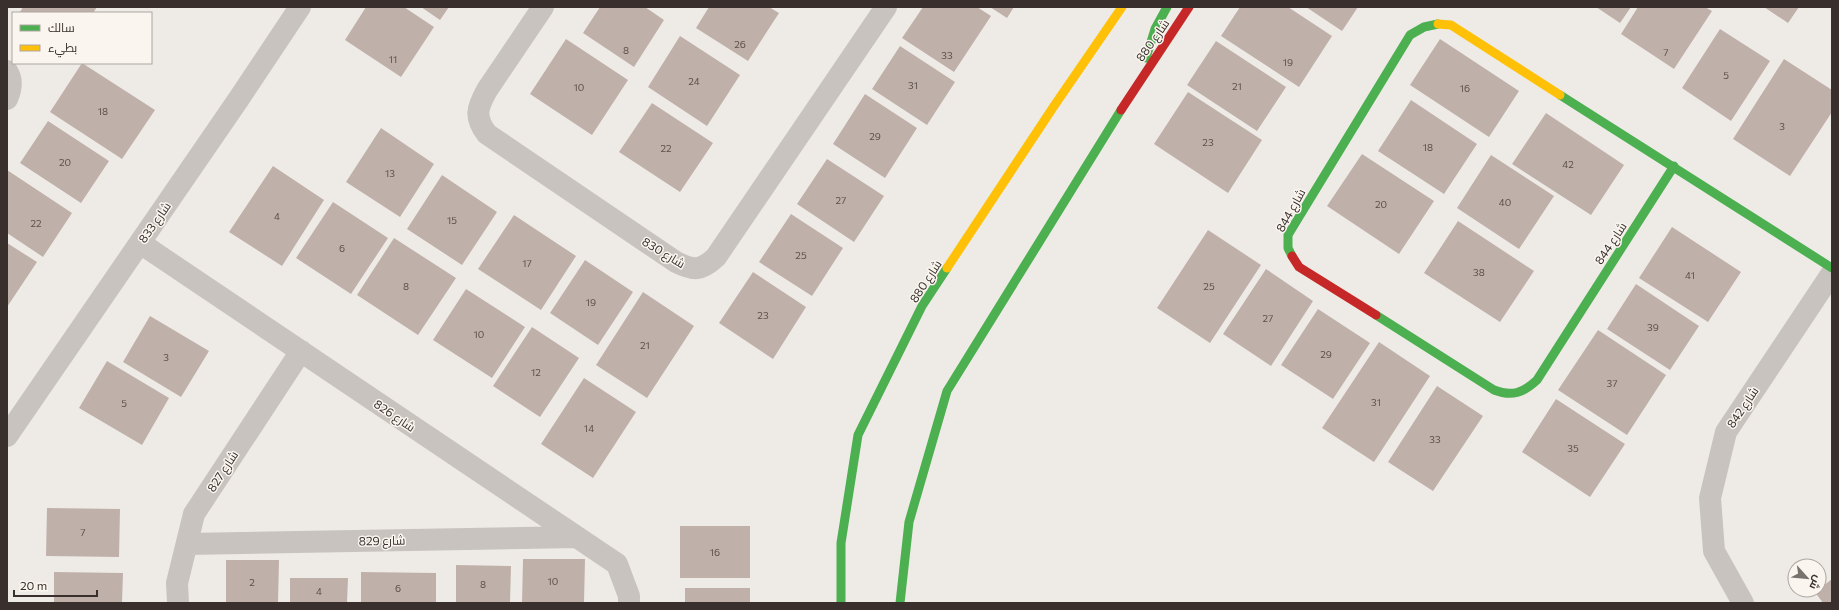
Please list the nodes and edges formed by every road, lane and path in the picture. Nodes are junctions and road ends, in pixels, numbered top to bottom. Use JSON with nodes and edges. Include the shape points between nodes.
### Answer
{"nodes":[{"id":1,"x":300,"y":7,"type":"edge"},
{"id":2,"x":543,"y":7,"type":"edge"},
{"id":3,"x":886,"y":7,"type":"edge"},
{"id":4,"x":1122,"y":7,"type":"edge"},
{"id":5,"x":1167,"y":7,"type":"edge"},
{"id":6,"x":1189,"y":7,"type":"edge"},
{"id":7,"x":7,"y":71,"type":"edge"},
{"id":8,"x":1139,"y":80,"type":"junction"},
{"id":9,"x":7,"y":99,"type":"edge"},
{"id":10,"x":1674,"y":166,"type":"junction"},
{"id":11,"x":140,"y":243,"type":"junction"},
{"id":12,"x":1832,"y":268,"type":"edge"},
{"id":13,"x":1832,"y":272,"type":"edge"},
{"id":14,"x":301,"y":351,"type":"junction"},
{"id":15,"x":7,"y":436,"type":"edge"},
{"id":16,"x":577,"y":537,"type":"junction"},
{"id":17,"x":187,"y":544,"type":"junction"},
{"id":18,"x":178,"y":603,"type":"edge"},
{"id":19,"x":629,"y":603,"type":"edge"},
{"id":20,"x":841,"y":603,"type":"edge"},
{"id":21,"x":900,"y":603,"type":"edge"},
{"id":22,"x":1743,"y":603,"type":"edge"}],
"edges":[{"from":1,"to":11,"type":"street","name":"شارع 833"},
{"from":2,"to":3,"type":"street","name":"شارع 830","via":[[487,90],[480,104],[480,124],[486,134],[676,262],[687,268],[696,269],[706,266],[716,257]]},
{"from":4,"to":20,"type":"street","name":"شارع 880","via":[[922,306],[858,435],[841,543]]},
{"from":5,"to":8,"type":"street","via":[[1155,29]]},
{"from":6,"to":8,"type":"street","name":"شارع 880"},
{"from":7,"to":9,"type":"street","via":[[11,90]]},
{"from":8,"to":21,"type":"street","name":"شارع 880","via":[[947,391],[909,522]]},
{"from":10,"to":10,"type":"street","name":"شارع 844","via":[[1452,25],[1442,23],[1421,27],[1410,35],[1288,235],[1289,253],[1299,267],[1494,390],[1504,394],[1516,394],[1527,390],[1537,380]]},
{"from":10,"to":12,"type":"street","name":"شارع 844"},
{"from":11,"to":14,"type":"street","name":"شارع 826"},
{"from":11,"to":15,"type":"street","name":"شارع 833"},
{"from":13,"to":22,"type":"street","name":"شارع 842","via":[[1726,432],[1710,498],[1714,551]]},
{"from":14,"to":16,"type":"street","name":"شارع 826"},
{"from":14,"to":17,"type":"street","name":"شارع 827","via":[[194,514]]},
{"from":16,"to":17,"type":"street","name":"شارع 829"},
{"from":16,"to":19,"type":"street","name":"شارع 826","via":[[617,564],[629,596]]},
{"from":17,"to":18,"type":"street","name":"شارع 827","via":[[177,583]]}]}
